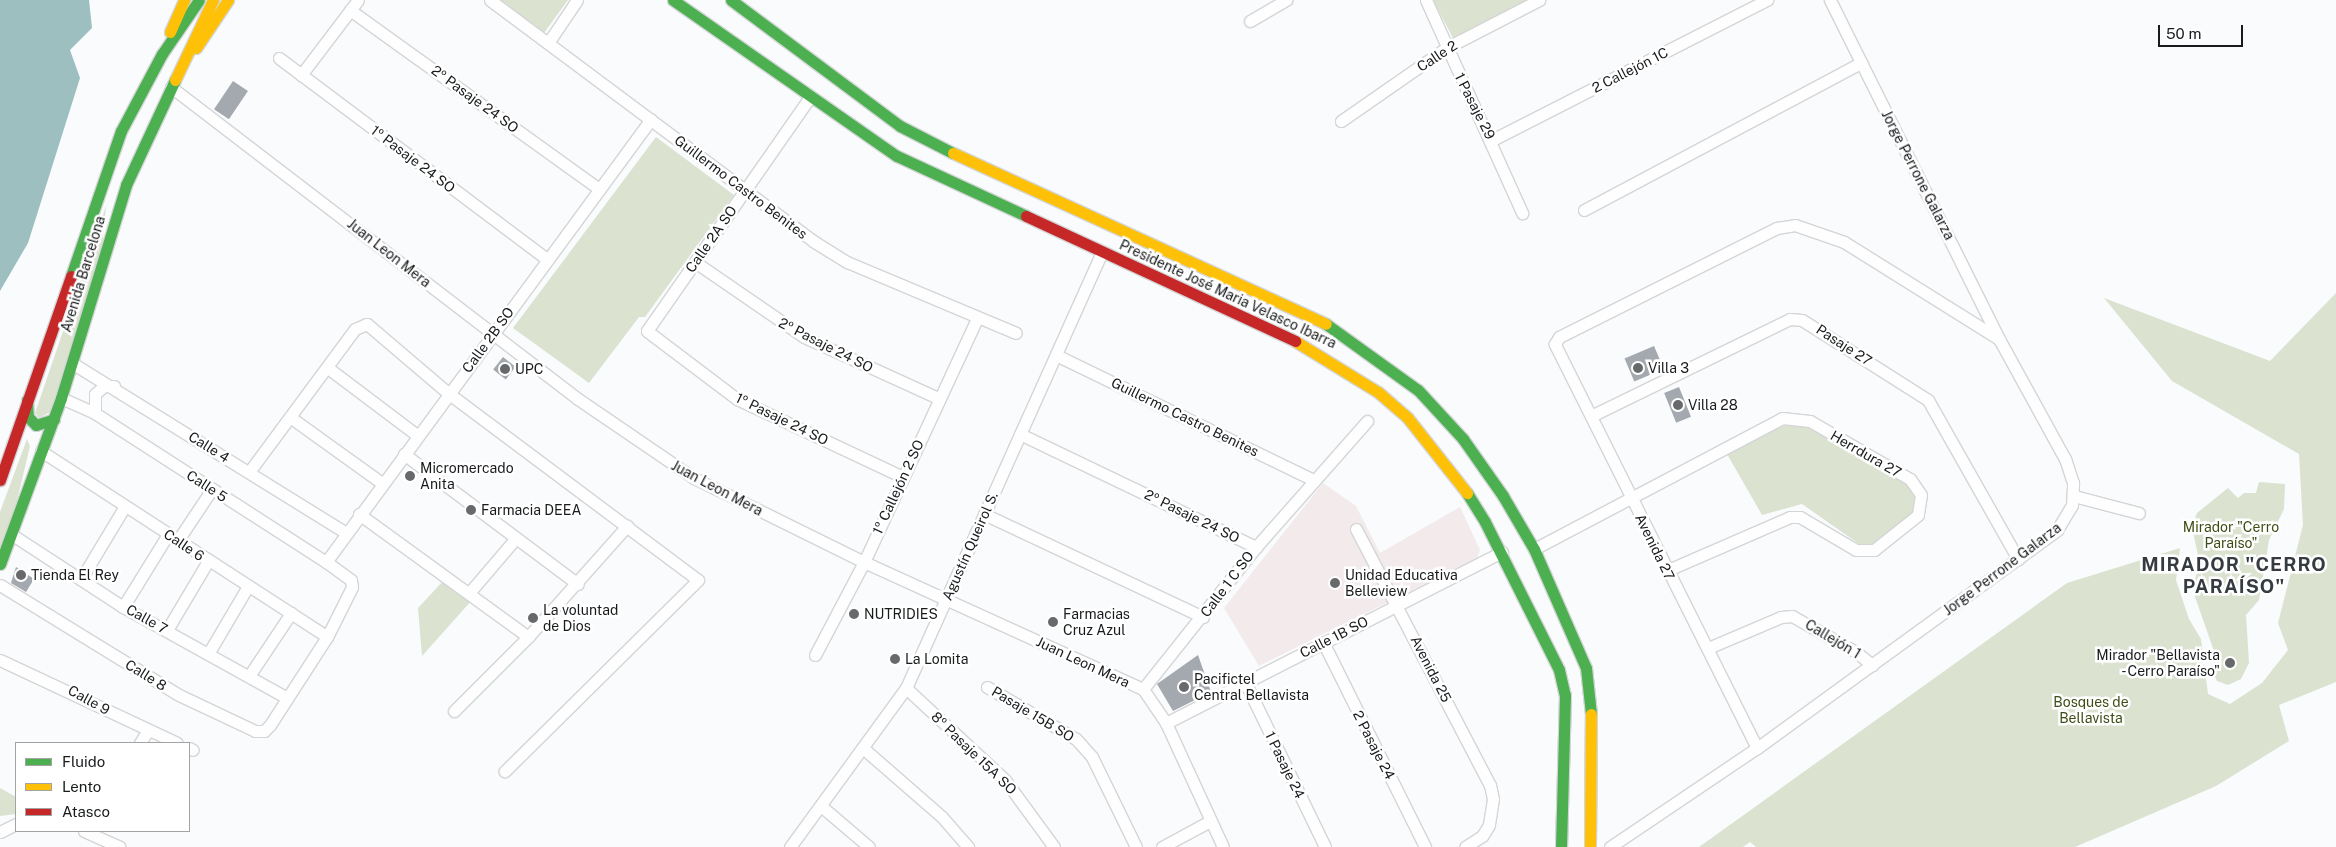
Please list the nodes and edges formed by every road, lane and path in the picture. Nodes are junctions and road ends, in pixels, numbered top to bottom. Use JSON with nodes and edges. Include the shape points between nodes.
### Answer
{"nodes":[{"id":1,"x":184,"y":0,"type":"edge"},
{"id":2,"x":199,"y":0,"type":"edge"},
{"id":3,"x":214,"y":0,"type":"edge"},
{"id":4,"x":228,"y":0,"type":"edge"},
{"id":5,"x":358,"y":0,"type":"edge"},
{"id":6,"x":490,"y":0,"type":"edge"},
{"id":7,"x":577,"y":0,"type":"edge"},
{"id":8,"x":673,"y":0,"type":"edge"},
{"id":9,"x":730,"y":0,"type":"edge"},
{"id":10,"x":1286,"y":0,"type":"edge"},
{"id":11,"x":1426,"y":0,"type":"edge"},
{"id":12,"x":1539,"y":0,"type":"edge"},
{"id":13,"x":1767,"y":0,"type":"edge"},
{"id":14,"x":1830,"y":0,"type":"edge"},
{"id":15,"x":350,"y":10,"type":"junction"},
{"id":16,"x":1250,"y":21,"type":"dead end"},
{"id":17,"x":548,"y":43,"type":"junction"},
{"id":18,"x":1446,"y":48,"type":"junction"},
{"id":19,"x":162,"y":54,"type":"junction"},
{"id":20,"x":280,"y":58,"type":"dead end"},
{"id":21,"x":185,"y":62,"type":"junction"},
{"id":22,"x":1861,"y":63,"type":"junction"},
{"id":23,"x":302,"y":75,"type":"junction"},
{"id":24,"x":171,"y":87,"type":"junction"},
{"id":25,"x":810,"y":96,"type":"junction"},
{"id":26,"x":650,"y":119,"type":"junction"},
{"id":27,"x":1342,"y":121,"type":"dead end"},
{"id":28,"x":1492,"y":140,"type":"junction"},
{"id":29,"x":984,"y":169,"type":"junction"},
{"id":30,"x":599,"y":189,"type":"junction"},
{"id":31,"x":745,"y":190,"type":"junction"},
{"id":32,"x":975,"y":193,"type":"junction"},
{"id":33,"x":1584,"y":210,"type":"dead end"},
{"id":34,"x":1522,"y":213,"type":"dead end"},
{"id":35,"x":1102,"y":252,"type":"junction"},
{"id":36,"x":547,"y":259,"type":"junction"},
{"id":37,"x":695,"y":262,"type":"junction"},
{"id":38,"x":977,"y":319,"type":"junction"},
{"id":39,"x":647,"y":331,"type":"joint"},
{"id":40,"x":493,"y":333,"type":"junction"},
{"id":41,"x":1016,"y":333,"type":"dead end"},
{"id":42,"x":1999,"y":339,"type":"junction"},
{"id":43,"x":1056,"y":355,"type":"junction"},
{"id":44,"x":72,"y":363,"type":"junction"},
{"id":45,"x":328,"y":368,"type":"junction"},
{"id":46,"x":114,"y":386,"type":"junction"},
{"id":47,"x":28,"y":394,"type":"junction"},
{"id":48,"x":448,"y":394,"type":"junction"},
{"id":49,"x":61,"y":398,"type":"junction"},
{"id":50,"x":940,"y":400,"type":"junction"},
{"id":51,"x":96,"y":413,"type":"junction"},
{"id":52,"x":1590,"y":416,"type":"junction"},
{"id":53,"x":290,"y":418,"type":"junction"},
{"id":54,"x":54,"y":419,"type":"junction"},
{"id":55,"x":1367,"y":421,"type":"dead end"},
{"id":56,"x":1020,"y":434,"type":"junction"},
{"id":57,"x":417,"y":435,"type":"junction"},
{"id":58,"x":14,"y":438,"type":"junction"},
{"id":59,"x":42,"y":451,"type":"junction"},
{"id":60,"x":404,"y":454,"type":"junction"},
{"id":61,"x":34,"y":471,"type":"junction"},
{"id":62,"x":249,"y":472,"type":"junction"},
{"id":63,"x":901,"y":476,"type":"junction"},
{"id":64,"x":0,"y":480,"type":"edge"},
{"id":65,"x":1313,"y":480,"type":"junction"},
{"id":66,"x":382,"y":483,"type":"junction"},
{"id":67,"x":212,"y":489,"type":"junction"},
{"id":68,"x":1631,"y":496,"type":"junction"},
{"id":69,"x":2074,"y":496,"type":"junction"},
{"id":70,"x":125,"y":506,"type":"junction"},
{"id":71,"x":2139,"y":513,"type":"dead end"},
{"id":72,"x":359,"y":514,"type":"junction"},
{"id":73,"x":984,"y":514,"type":"junction"},
{"id":74,"x":627,"y":526,"type":"junction"},
{"id":75,"x":1356,"y":529,"type":"dead end"},
{"id":76,"x":346,"y":532,"type":"junction"},
{"id":77,"x":11,"y":534,"type":"junction"},
{"id":78,"x":173,"y":537,"type":"junction"},
{"id":79,"x":516,"y":538,"type":"junction"},
{"id":80,"x":1256,"y":546,"type":"junction"},
{"id":81,"x":1534,"y":549,"type":"junction"},
{"id":82,"x":1502,"y":552,"type":"junction"},
{"id":83,"x":2018,"y":559,"type":"junction"},
{"id":84,"x":208,"y":561,"type":"junction"},
{"id":85,"x":326,"y":562,"type":"junction"},
{"id":86,"x":864,"y":562,"type":"junction"},
{"id":87,"x":0,"y":564,"type":"edge"},
{"id":88,"x":1666,"y":571,"type":"junction"},
{"id":89,"x":81,"y":579,"type":"junction"},
{"id":90,"x":350,"y":580,"type":"joint"},
{"id":91,"x":578,"y":584,"type":"junction"},
{"id":92,"x":0,"y":585,"type":"edge"},
{"id":93,"x":248,"y":586,"type":"junction"},
{"id":94,"x":469,"y":593,"type":"junction"},
{"id":95,"x":946,"y":598,"type":"junction"},
{"id":96,"x":1398,"y":605,"type":"junction"},
{"id":97,"x":123,"y":607,"type":"junction"},
{"id":98,"x":290,"y":613,"type":"junction"},
{"id":99,"x":1203,"y":617,"type":"junction"},
{"id":100,"x":167,"y":630,"type":"junction"},
{"id":101,"x":326,"y":637,"type":"junction"},
{"id":102,"x":528,"y":637,"type":"junction"},
{"id":103,"x":1323,"y":642,"type":"junction"},
{"id":104,"x":1708,"y":648,"type":"junction"},
{"id":105,"x":208,"y":654,"type":"junction"},
{"id":106,"x":815,"y":655,"type":"dead end"},
{"id":107,"x":0,"y":660,"type":"edge"},
{"id":108,"x":1872,"y":665,"type":"junction"},
{"id":109,"x":249,"y":676,"type":"junction"},
{"id":110,"x":1245,"y":682,"type":"junction"},
{"id":111,"x":987,"y":687,"type":"dead end"},
{"id":112,"x":906,"y":688,"type":"junction"},
{"id":113,"x":1143,"y":689,"type":"junction"},
{"id":114,"x":287,"y":698,"type":"junction"},
{"id":115,"x":454,"y":712,"type":"dead end"},
{"id":116,"x":1166,"y":723,"type":"junction"},
{"id":117,"x":148,"y":730,"type":"junction"},
{"id":118,"x":141,"y":742,"type":"edge"},
{"id":119,"x":175,"y":742,"type":"edge"},
{"id":120,"x":1757,"y":748,"type":"junction"},
{"id":121,"x":864,"y":749,"type":"junction"},
{"id":122,"x":505,"y":771,"type":"dead end"},
{"id":123,"x":821,"y":806,"type":"junction"},
{"id":124,"x":1210,"y":821,"type":"junction"},
{"id":125,"x":15,"y":824,"type":"edge"},
{"id":126,"x":0,"y":832,"type":"edge"},
{"id":127,"x":89,"y":832,"type":"edge"},
{"id":128,"x":120,"y":847,"type":"edge"},
{"id":129,"x":790,"y":847,"type":"edge"},
{"id":130,"x":869,"y":847,"type":"edge"},
{"id":131,"x":968,"y":847,"type":"edge"},
{"id":132,"x":1054,"y":847,"type":"edge"},
{"id":133,"x":1136,"y":847,"type":"edge"},
{"id":134,"x":1162,"y":847,"type":"edge"},
{"id":135,"x":1222,"y":847,"type":"edge"},
{"id":136,"x":1324,"y":847,"type":"edge"},
{"id":137,"x":1425,"y":847,"type":"edge"},
{"id":138,"x":1465,"y":847,"type":"edge"},
{"id":139,"x":1562,"y":847,"type":"edge"},
{"id":140,"x":1590,"y":847,"type":"edge"},
{"id":141,"x":1610,"y":847,"type":"edge"}],
"edges":[{"from":1,"to":19,"type":"main road"},
{"from":2,"to":19,"type":"main road","name":"Avenida Barcelona"},
{"from":3,"to":21,"type":"main road","name":"Avenida Barcelona"},
{"from":4,"to":21,"type":"main road","via":[[210,31]]},
{"from":5,"to":15,"type":"street"},
{"from":6,"to":17,"type":"street","name":"Guillermo Castro Benites"},
{"from":7,"to":17,"type":"street"},
{"from":8,"to":25,"type":"main road","name":"Presidente José Maria Velasco Ibarra"},
{"from":9,"to":29,"type":"main road","name":"Presidente José Maria Velasco Ibarra","via":[[900,126]]},
{"from":10,"to":16,"type":"street"},
{"from":11,"to":18,"type":"street","name":"1 Pasaje 29"},
{"from":12,"to":18,"type":"street","name":"Calle 2"},
{"from":13,"to":28,"type":"street","name":"2 Callejón 1C"},
{"from":14,"to":22,"type":"street","name":"Jorge Perrone Galarza"},
{"from":15,"to":23,"type":"street"},
{"from":15,"to":30,"type":"street","name":"2º Pasaje 24 SO"},
{"from":17,"to":26,"type":"street","name":"Guillermo Castro Benites"},
{"from":18,"to":27,"type":"street","name":"Calle 2"},
{"from":18,"to":28,"type":"street","name":"1 Pasaje 29"},
{"from":19,"to":47,"type":"main road","name":"Avenida Barcelona","via":[[121,131]]},
{"from":20,"to":23,"type":"street","name":"1º Pasaje 24 SO"},
{"from":21,"to":24,"type":"main road","name":"Avenida Barcelona"},
{"from":22,"to":33,"type":"street"},
{"from":22,"to":42,"type":"street","name":"Jorge Perrone Galarza"},
{"from":23,"to":36,"type":"street","name":"1º Pasaje 24 SO"},
{"from":24,"to":40,"type":"street","name":"Juan Leon Mera"},
{"from":24,"to":44,"type":"main road","name":"Avenida Barcelona","via":[[126,185]]},
{"from":25,"to":31,"type":"street","name":"Calle 2A SO"},
{"from":25,"to":32,"type":"main road","name":"Presidente José Maria Velasco Ibarra","via":[[897,156]]},
{"from":26,"to":30,"type":"street","name":"Calle 2B SO"},
{"from":26,"to":31,"type":"street","name":"Guillermo Castro Benites"},
{"from":28,"to":34,"type":"street","name":"1 Pasaje 29"},
{"from":29,"to":32,"type":"main road","via":[[990,181],[982,192]]},
{"from":29,"to":81,"type":"main road","name":"Presidente José Maria Velasco Ibarra","via":[[1324,322],[1347,336],[1418,390],[1463,439]]},
{"from":30,"to":36,"type":"street","name":"Calle 2B SO"},
{"from":31,"to":37,"type":"street","name":"Calle 2A SO"},
{"from":31,"to":38,"type":"street","name":"Guillermo Castro Benites","via":[[847,262]]},
{"from":32,"to":35,"type":"main road","name":"Presidente José Maria Velasco Ibarra"},
{"from":35,"to":43,"type":"street","name":"Agustín Queirol S."},
{"from":35,"to":82,"type":"main road","name":"Presidente José Maria Velasco Ibarra","via":[[1313,349],[1378,392],[1407,417],[1449,466]]},
{"from":36,"to":40,"type":"street","name":"Calle 2B SO"},
{"from":37,"to":39,"type":"street","name":"Calle 2A SO"},
{"from":37,"to":50,"type":"street","name":"2º Pasaje 24 SO","via":[[804,337]]},
{"from":38,"to":41,"type":"street","name":"Guillermo Castro Benites"},
{"from":38,"to":50,"type":"street","name":"1º Callejón 2 SO"},
{"from":39,"to":63,"type":"street","name":"1º Pasaje 24 SO","via":[[737,399]]},
{"from":40,"to":48,"type":"street","name":"Calle 2B SO"},
{"from":40,"to":86,"type":"street","name":"Juan Leon Mera","via":[[645,448],[694,478]]},
{"from":42,"to":52,"type":"street","name":"Avenida 27","via":[[1844,242],[1796,225],[1777,228],[1559,337],[1555,344]]},
{"from":42,"to":69,"type":"street","name":"Jorge Perrone Galarza","via":[[2065,459]]},
{"from":43,"to":56,"type":"street","name":"Agustín Queirol S."},
{"from":43,"to":65,"type":"street","name":"Guillermo Castro Benites"},
{"from":44,"to":46,"type":"street","name":"Calle 4"},
{"from":44,"to":49,"type":"main road","name":"Avenida Barcelona"},
{"from":45,"to":48,"type":"street","via":[[355,329],[367,324]]},
{"from":45,"to":53,"type":"street"},
{"from":45,"to":57,"type":"street"},
{"from":46,"to":51,"type":"street","via":[[104,386],[95,394]]},
{"from":46,"to":62,"type":"street","name":"Calle 4"},
{"from":47,"to":54,"type":"main road","via":[[27,412],[32,421],[41,425]]},
{"from":47,"to":58,"type":"main road","name":"Avenida Barcelona"},
{"from":48,"to":57,"type":"street","name":"Calle 2B SO"},
{"from":48,"to":74,"type":"street"},
{"from":49,"to":51,"type":"street","name":"Calle 5"},
{"from":49,"to":54,"type":"main road","name":"Avenida Barcelona"},
{"from":50,"to":63,"type":"street","name":"1º Callejón 2 SO"},
{"from":51,"to":67,"type":"street","name":"Calle 5"},
{"from":52,"to":68,"type":"street","name":"Avenida 27"},
{"from":52,"to":83,"type":"street","name":"Pasaje 27","via":[[1790,319],[1802,320],[1928,400]]},
{"from":53,"to":62,"type":"street"},
{"from":53,"to":66,"type":"street"},
{"from":54,"to":59,"type":"main road","name":"Avenida Barcelona"},
{"from":55,"to":65,"type":"street","name":"Calle 1 C SO"},
{"from":56,"to":73,"type":"street","name":"Agustín Queirol S."},
{"from":56,"to":80,"type":"street","name":"2º Pasaje 24 SO"},
{"from":57,"to":60,"type":"street","name":"Calle 2B SO"},
{"from":58,"to":61,"type":"main road","via":[[27,429],[39,437]]},
{"from":58,"to":64,"type":"main road","name":"Avenida Barcelona"},
{"from":59,"to":61,"type":"main road","name":"Avenida Barcelona"},
{"from":59,"to":70,"type":"street","name":"Calle 6"},
{"from":60,"to":66,"type":"street","name":"Calle 2B SO"},
{"from":60,"to":79,"type":"street"},
{"from":61,"to":77,"type":"main road","name":"Avenida Barcelona"},
{"from":62,"to":76,"type":"street","name":"Calle 4"},
{"from":63,"to":86,"type":"street","name":"1º Callejón 2 SO"},
{"from":65,"to":80,"type":"street","name":"Calle 1 C SO"},
{"from":66,"to":72,"type":"street","name":"Calle 2B SO"},
{"from":67,"to":78,"type":"street"},
{"from":67,"to":85,"type":"street","name":"Calle 5"},
{"from":68,"to":81,"type":"street","name":"Herrdura 27"},
{"from":68,"to":88,"type":"street","name":"Avenida 27"},
{"from":68,"to":88,"type":"street","name":"Herrdura 27","via":[[1764,426],[1782,418],[1798,417],[1910,479],[1921,495],[1918,515],[1874,550],[1856,550],[1800,518],[1790,517]]},
{"from":69,"to":71,"type":"street"},
{"from":69,"to":83,"type":"street","name":"Jorge Perrone Galarza","via":[[2064,523]]},
{"from":70,"to":78,"type":"street","name":"Calle 6"},
{"from":70,"to":89,"type":"street"},
{"from":72,"to":76,"type":"street","name":"Calle 2B SO"},
{"from":72,"to":94,"type":"street"},
{"from":73,"to":95,"type":"street","name":"Agustín Queirol S."},
{"from":73,"to":99,"type":"street"},
{"from":74,"to":91,"type":"street"},
{"from":74,"to":122,"type":"street","via":[[698,580]]},
{"from":75,"to":96,"type":"street","name":"Avenida 25"},
{"from":76,"to":85,"type":"street","name":"Calle 2B SO"},
{"from":77,"to":87,"type":"main road","name":"Avenida Barcelona"},
{"from":77,"to":89,"type":"street","name":"Calle 7"},
{"from":78,"to":84,"type":"street","name":"Calle 6"},
{"from":78,"to":97,"type":"street"},
{"from":79,"to":91,"type":"street"},
{"from":79,"to":94,"type":"street"},
{"from":80,"to":99,"type":"street","name":"Calle 1 C SO"},
{"from":81,"to":140,"type":"main road","name":"Presidente José Maria Velasco Ibarra","via":[[1586,668],[1590,694]]},
{"from":82,"to":96,"type":"street","name":"Calle 1B SO"},
{"from":82,"to":139,"type":"main road","name":"Presidente José Maria Velasco Ibarra","via":[[1559,670],[1564,695]]},
{"from":83,"to":108,"type":"street","name":"Jorge Perrone Galarza"},
{"from":84,"to":93,"type":"street","name":"Calle 6"},
{"from":84,"to":100,"type":"street"},
{"from":85,"to":90,"type":"street","name":"Calle 5"},
{"from":86,"to":95,"type":"street","name":"Juan Leon Mera"},
{"from":86,"to":106,"type":"street","name":"1º Callejón 2 SO"},
{"from":88,"to":104,"type":"street","name":"Avenida 27"},
{"from":89,"to":97,"type":"street","name":"Calle 7"},
{"from":90,"to":101,"type":"street","name":"Calle 8","via":[[349,597]]},
{"from":91,"to":102,"type":"street"},
{"from":92,"to":114,"type":"street","name":"Calle 8","via":[[179,695],[256,731],[264,731],[270,725]]},
{"from":93,"to":98,"type":"street","name":"Calle 6"},
{"from":93,"to":105,"type":"street"},
{"from":94,"to":102,"type":"street"},
{"from":95,"to":112,"type":"street","name":"Agustín Queirol S."},
{"from":95,"to":113,"type":"street","name":"Juan Leon Mera"},
{"from":96,"to":103,"type":"street","name":"Calle 1B SO"},
{"from":96,"to":138,"type":"street","name":"Avenida 25","via":[[1490,785],[1492,813],[1482,836]]},
{"from":97,"to":100,"type":"street","name":"Calle 7"},
{"from":98,"to":101,"type":"street","name":"Calle 6"},
{"from":98,"to":109,"type":"street"},
{"from":99,"to":113,"type":"street","name":"Calle 1 C SO"},
{"from":100,"to":105,"type":"street","name":"Calle 7"},
{"from":101,"to":114,"type":"street","name":"Calle 8"},
{"from":102,"to":115,"type":"street"},
{"from":103,"to":110,"type":"street","name":"Calle 1B SO"},
{"from":103,"to":137,"type":"street","name":"2 Pasaje 24"},
{"from":104,"to":108,"type":"street","name":"Callejón 1","via":[[1781,617],[1792,616],[1856,652]]},
{"from":104,"to":120,"type":"street","name":"Avenida 27"},
{"from":105,"to":109,"type":"street","name":"Calle 7"},
{"from":107,"to":117,"type":"street","name":"Calle 9"},
{"from":108,"to":120,"type":"street","name":"Jorge Perrone Galarza"},
{"from":109,"to":114,"type":"street","name":"Calle 7"},
{"from":110,"to":116,"type":"street","name":"Calle 1B SO"},
{"from":110,"to":136,"type":"street","name":"1 Pasaje 24"},
{"from":111,"to":133,"type":"street","name":"Pasaje 15B SO","via":[[1076,739],[1092,757]]},
{"from":112,"to":121,"type":"street","name":"Agustín Queirol S."},
{"from":112,"to":132,"type":"street","name":"8º Pasaje 15A SO","via":[[1005,780]]},
{"from":113,"to":116,"type":"street","name":"Juan Leon Mera"},
{"from":116,"to":124,"type":"street","name":"Juan Leon Mera"},
{"from":117,"to":118,"type":"street"},
{"from":117,"to":119,"type":"street","name":"Calle 9"},
{"from":120,"to":141,"type":"street","name":"Jorge Perrone Galarza"},
{"from":121,"to":123,"type":"street","name":"Agustín Queirol S."},
{"from":121,"to":131,"type":"street","via":[[942,818]]},
{"from":123,"to":129,"type":"street","name":"Agustín Queirol S."},
{"from":123,"to":130,"type":"street"},
{"from":124,"to":134,"type":"street"},
{"from":124,"to":135,"type":"street","name":"Juan Leon Mera"},
{"from":125,"to":126,"type":"street"},
{"from":127,"to":128,"type":"street"}]}
